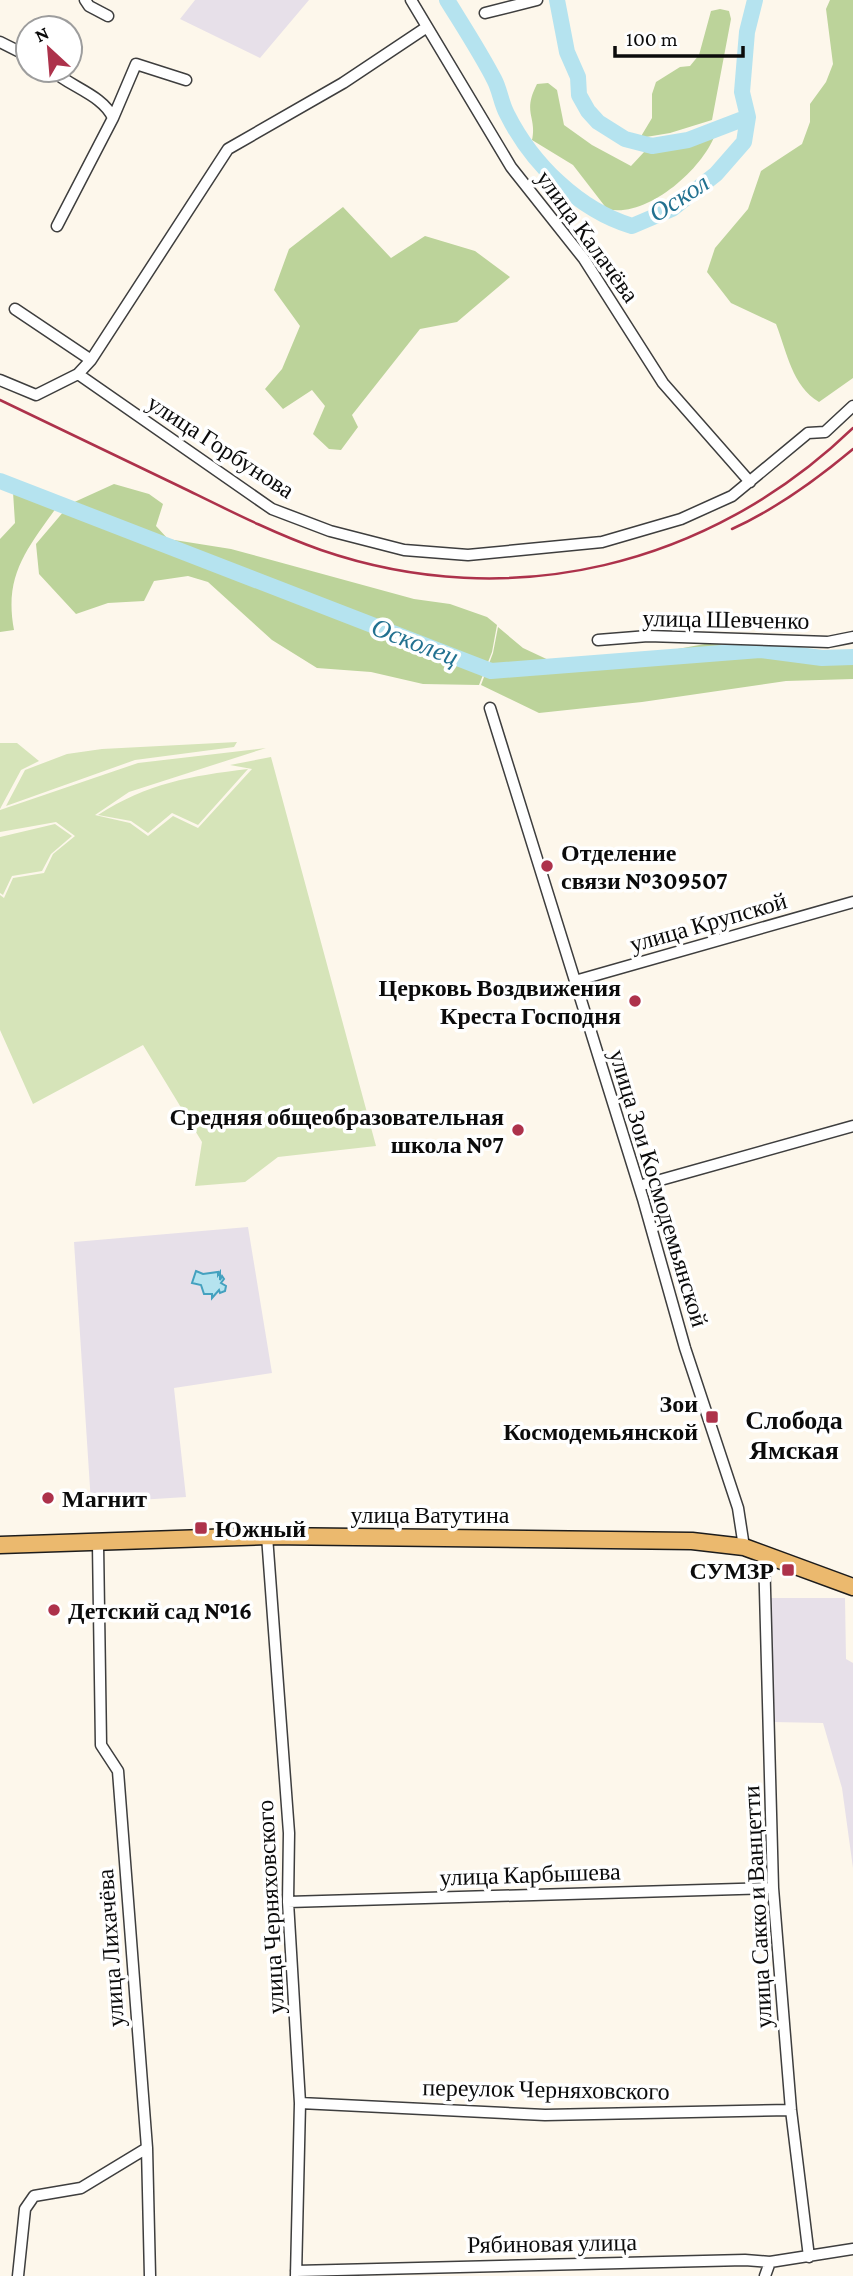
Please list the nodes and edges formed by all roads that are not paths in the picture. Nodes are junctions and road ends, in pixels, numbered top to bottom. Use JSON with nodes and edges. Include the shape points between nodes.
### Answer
{"nodes":[{"id":1,"x":85,"y":0,"type":"edge"},
{"id":2,"x":411,"y":0,"type":"edge"},
{"id":3,"x":537,"y":0,"type":"edge"},
{"id":4,"x":485,"y":13,"type":"dead end"},
{"id":5,"x":108,"y":16,"type":"dead end"},
{"id":6,"x":427,"y":27,"type":"junction"},
{"id":7,"x":186,"y":80,"type":"dead end"},
{"id":8,"x":67,"y":84,"type":"edge"},
{"id":9,"x":113,"y":118,"type":"junction"},
{"id":10,"x":57,"y":226,"type":"dead end"},
{"id":11,"x":15,"y":309,"type":"dead end"},
{"id":12,"x":91,"y":360,"type":"junction"},
{"id":13,"x":78,"y":374,"type":"junction"},
{"id":14,"x":0,"y":380,"type":"edge"},
{"id":15,"x":853,"y":406,"type":"edge"},
{"id":16,"x":750,"y":482,"type":"junction"},
{"id":17,"x":853,"y":638,"type":"edge"},
{"id":18,"x":598,"y":640,"type":"dead end"},
{"id":19,"x":490,"y":708,"type":"dead end"},
{"id":20,"x":853,"y":902,"type":"edge"},
{"id":21,"x":575,"y":981,"type":"junction"},
{"id":22,"x":853,"y":1126,"type":"edge"},
{"id":23,"x":639,"y":1186,"type":"junction"},
{"id":24,"x":267,"y":1536,"type":"junction"},
{"id":25,"x":98,"y":1544,"type":"junction"},
{"id":26,"x":0,"y":1545,"type":"edge"},
{"id":27,"x":744,"y":1547,"type":"junction"},
{"id":28,"x":764,"y":1553,"type":"junction"},
{"id":29,"x":853,"y":1587,"type":"edge"},
{"id":30,"x":773,"y":1888,"type":"junction"},
{"id":31,"x":288,"y":1902,"type":"junction"},
{"id":32,"x":300,"y":2103,"type":"junction"},
{"id":33,"x":791,"y":2110,"type":"junction"},
{"id":34,"x":147,"y":2148,"type":"junction"},
{"id":35,"x":853,"y":2249,"type":"edge"},
{"id":36,"x":809,"y":2257,"type":"junction"},
{"id":37,"x":769,"y":2262,"type":"junction"},
{"id":38,"x":296,"y":2273,"type":"edge"},
{"id":39,"x":18,"y":2276,"type":"edge"},
{"id":40,"x":149,"y":2276,"type":"edge"},
{"id":41,"x":765,"y":2276,"type":"edge"}],
"edges":[{"from":1,"to":5,"type":"street"},
{"from":2,"to":6,"type":"street","name":"улица Калачёва"},
{"from":3,"to":4,"type":"street"},
{"from":6,"to":12,"type":"street","via":[[343,83],[228,149]]},
{"from":6,"to":16,"type":"street","name":"улица Калачёва","via":[[511,167],[584,259],[663,383]]},
{"from":7,"to":9,"type":"street","via":[[136,64]]},
{"from":8,"to":9,"type":"street","via":[[107,106]]},
{"from":9,"to":10,"type":"street"},
{"from":11,"to":12,"type":"street"},
{"from":12,"to":13,"type":"street"},
{"from":13,"to":14,"type":"street","via":[[36,395]]},
{"from":13,"to":16,"type":"street","name":"улица Горбунова","via":[[272,509],[330,531],[404,550],[468,555],[602,542],[681,519],[699,505],[732,496]]},
{"from":15,"to":16,"type":"street","name":"улица Горбунова","via":[[825,432],[808,433]]},
{"from":17,"to":18,"type":"street","name":"улица Шевченко","via":[[828,642],[649,636]]},
{"from":19,"to":21,"type":"street","name":"улица Зои Космодемьянской"},
{"from":20,"to":21,"type":"street","name":"улица Крупской"},
{"from":21,"to":23,"type":"street","name":"улица Зои Космодемьянской"},
{"from":22,"to":23,"type":"street"},
{"from":23,"to":27,"type":"street","name":"улица Зои Космодемьянской","via":[[685,1348],[738,1508]]},
{"from":24,"to":25,"type":"main road","name":"улица Ватутина"},
{"from":24,"to":27,"type":"main road","name":"улица Ватутина","via":[[671,1540]]},
{"from":24,"to":31,"type":"street","name":"улица Черняховского","via":[[289,1833]]},
{"from":25,"to":26,"type":"main road","name":"улица Ватутина"},
{"from":25,"to":34,"type":"street","name":"улица Лихачёва","via":[[101,1745],[118,1772]]},
{"from":27,"to":28,"type":"main road","name":"улица Ватутина"},
{"from":28,"to":29,"type":"main road","name":"улица Ватутина"},
{"from":28,"to":30,"type":"street","name":"улица Сакко и Ванцетти"},
{"from":30,"to":31,"type":"street","name":"улица Карбышева"},
{"from":30,"to":33,"type":"street","name":"улица Сакко и Ванцетти"},
{"from":31,"to":32,"type":"street","name":"улица Черняховского"},
{"from":32,"to":33,"type":"street","name":"переулок Черняховского","via":[[545,2115]]},
{"from":32,"to":38,"type":"street","name":"улица Черняховского"},
{"from":33,"to":36,"type":"street","name":"улица Сакко и Ванцетти"},
{"from":34,"to":39,"type":"street","via":[[81,2188],[34,2196],[25,2209]]},
{"from":34,"to":40,"type":"street","name":"улица Лихачёва"},
{"from":35,"to":36,"type":"street","name":"Рябиновая улица"},
{"from":36,"to":37,"type":"street","name":"Рябиновая улица"},
{"from":37,"to":38,"type":"street","name":"Рябиновая улица"},
{"from":37,"to":41,"type":"street"}]}
